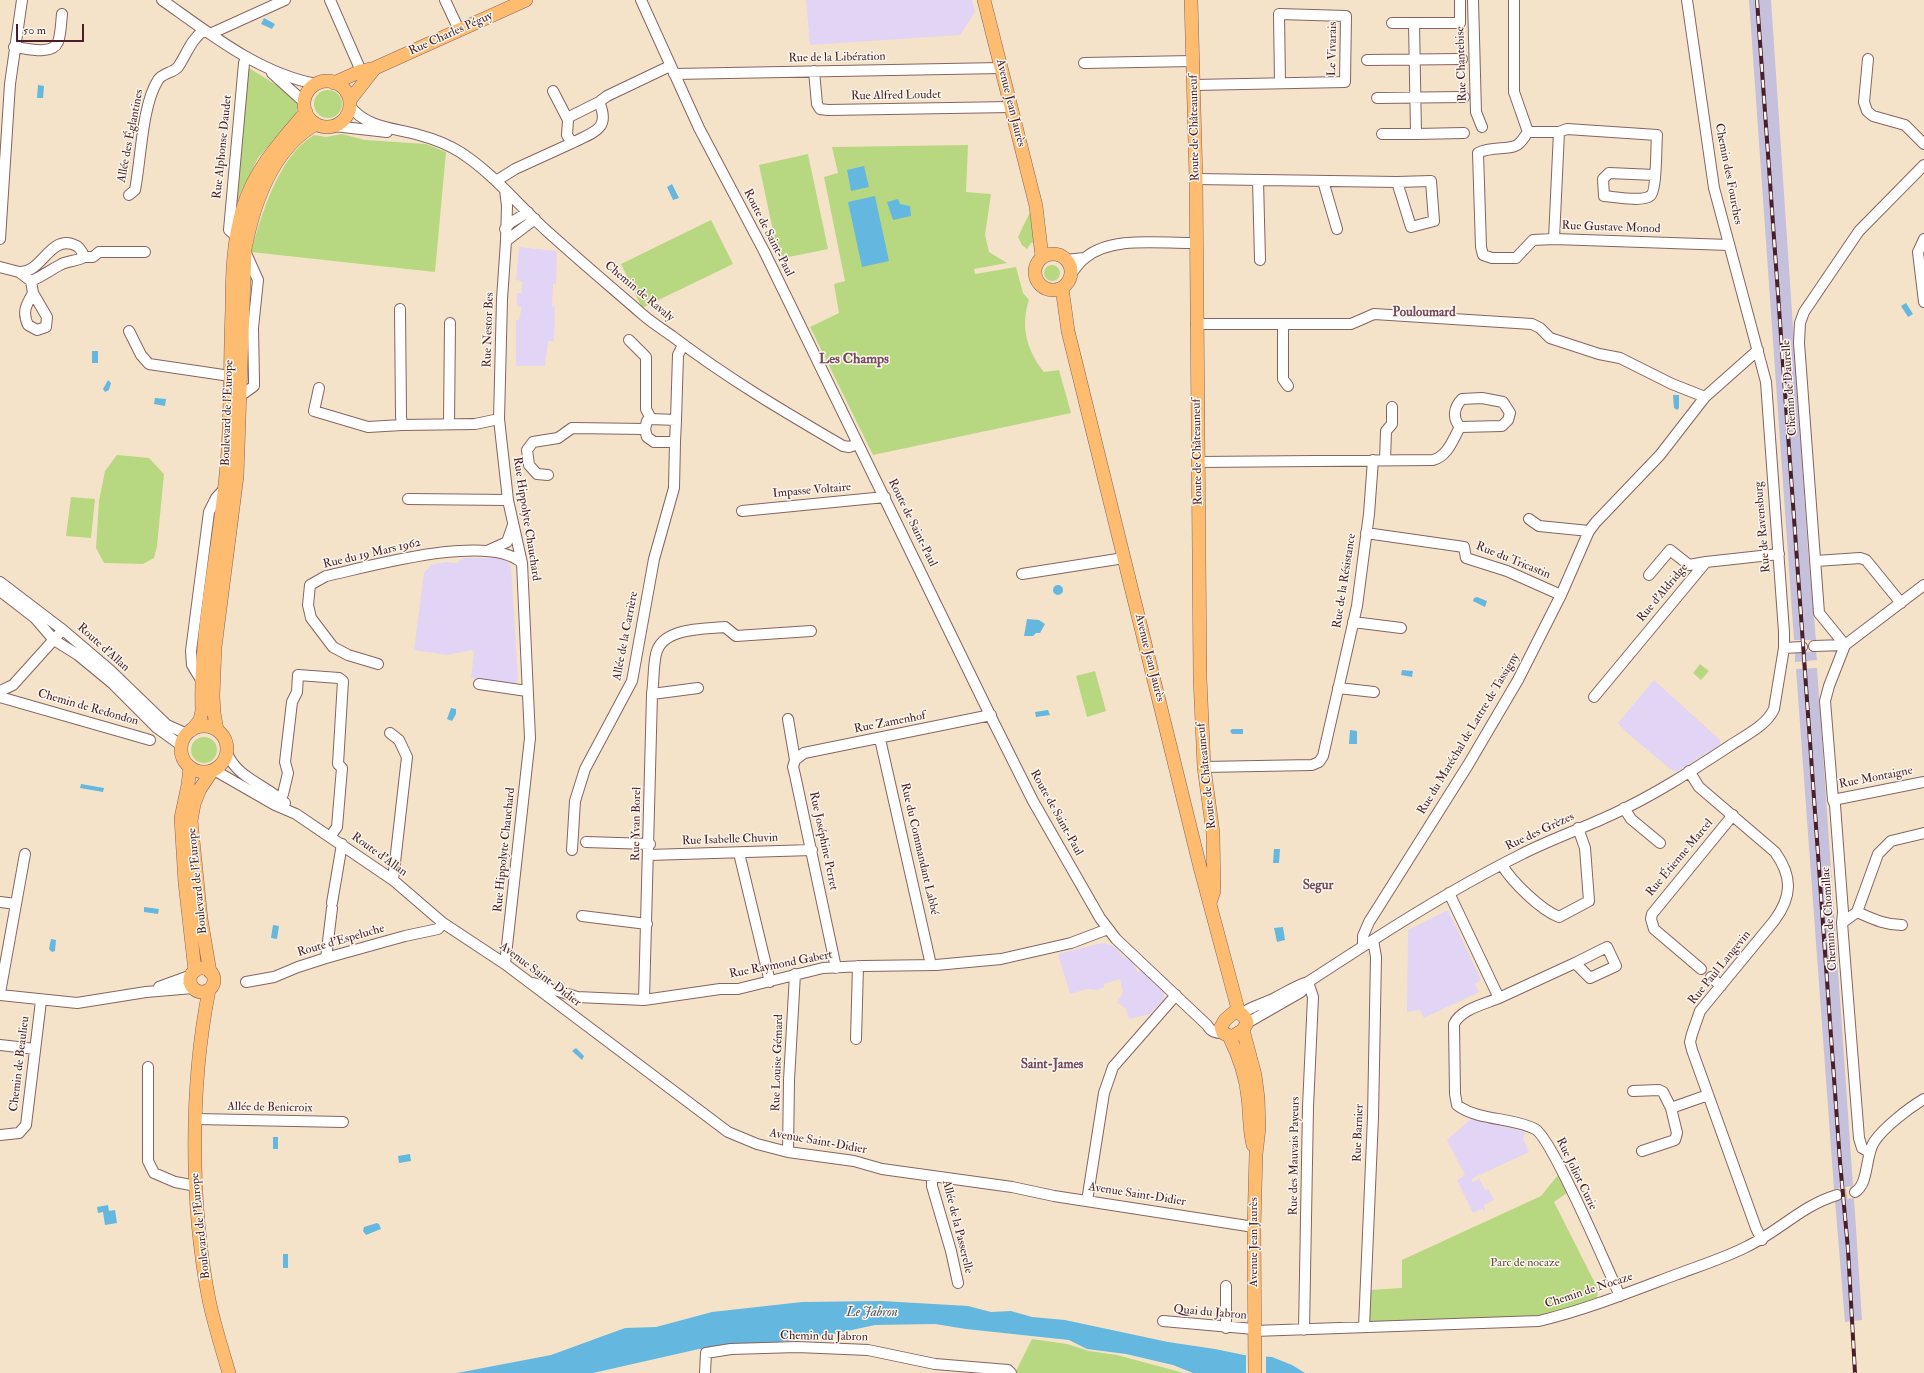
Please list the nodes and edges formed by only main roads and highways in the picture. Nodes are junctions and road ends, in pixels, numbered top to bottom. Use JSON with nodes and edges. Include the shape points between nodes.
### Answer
{"nodes":[{"id":1,"x":526,"y":0,"type":"edge"},
{"id":2,"x":984,"y":0,"type":"edge"},
{"id":3,"x":1191,"y":0,"type":"edge"},
{"id":4,"x":375,"y":68,"type":"junction"},
{"id":5,"x":334,"y":83,"type":"junction"},
{"id":6,"x":350,"y":103,"type":"junction"},
{"id":7,"x":305,"y":107,"type":"junction"},
{"id":8,"x":316,"y":124,"type":"junction"},
{"id":9,"x":1054,"y":257,"type":"junction"},
{"id":10,"x":1056,"y":289,"type":"junction"},
{"id":11,"x":217,"y":730,"type":"junction"},
{"id":12,"x":190,"y":732,"type":"junction"},
{"id":13,"x":190,"y":767,"type":"junction"},
{"id":14,"x":213,"y":770,"type":"junction"},
{"id":15,"x":1210,"y":904,"type":"junction"},
{"id":16,"x":210,"y":972,"type":"junction"},
{"id":17,"x":194,"y":981,"type":"junction"},
{"id":18,"x":209,"y":990,"type":"junction"},
{"id":19,"x":202,"y":1028,"type":"junction"},
{"id":20,"x":229,"y":1373,"type":"edge"},
{"id":21,"x":1255,"y":1373,"type":"edge"}],
"edges":[{"from":1,"to":4,"type":"main road","name":"Rue Charles Péguy"},
{"from":2,"to":9,"type":"main road","name":"Avenue Jean Jaurès","via":[[1036,206]]},
{"from":3,"to":15,"type":"main road","name":"Route de Châteauneuf","via":[[1196,179],[1200,678],[1204,767],[1213,832],[1214,891]]},
{"from":4,"to":5,"type":"main road","name":"Rue Charles Péguy"},
{"from":4,"to":6,"type":"main road","name":"Rue Charles Péguy"},
{"from":5,"to":6,"type":"main road","via":[[343,87]]},
{"from":5,"to":7,"type":"main road","via":[[316,84],[306,95]]},
{"from":6,"to":8,"type":"main road","via":[[345,119],[334,126],[324,127]]},
{"from":7,"to":8,"type":"main road"},
{"from":7,"to":12,"type":"main road","name":"Boulevard de l'Europe","via":[[253,182],[243,207],[237,237],[233,271],[228,449],[205,641],[202,711],[200,720]]},
{"from":8,"to":11,"type":"main road","name":"Boulevard de l'Europe","via":[[294,140],[266,181],[252,215],[245,249],[237,476],[215,647],[213,702]]},
{"from":9,"to":10,"type":"main road","via":[[1071,269],[1070,280]]},
{"from":9,"to":10,"type":"main road","via":[[1035,266],[1035,278],[1041,287]]},
{"from":10,"to":15,"type":"main road","name":"Avenue Jean Jaurès"},
{"from":11,"to":12,"type":"main road","via":[[205,726]]},
{"from":11,"to":14,"type":"main road","via":[[225,740],[227,753],[222,763]]},
{"from":12,"to":13,"type":"main road","via":[[182,746],[183,758]]},
{"from":13,"to":14,"type":"main road","via":[[200,772]]},
{"from":13,"to":17,"type":"main road","name":"Boulevard de l'Europe","via":[[181,818]]},
{"from":14,"to":16,"type":"main road","name":"Boulevard de l'Europe","via":[[200,789],[191,821],[201,919]]},
{"from":15,"to":21,"type":"main road","name":"Avenue Jean Jaurès","via":[[1231,986],[1234,1024],[1248,1098],[1250,1131],[1256,1154]]},
{"from":16,"to":17,"type":"main road","via":[[201,969]]},
{"from":16,"to":18,"type":"main road","via":[[214,980]]},
{"from":17,"to":18,"type":"main road","via":[[203,992]]},
{"from":17,"to":19,"type":"main road","name":"Boulevard de l'Europe"},
{"from":18,"to":19,"type":"main road","name":"Boulevard de l'Europe"},
{"from":19,"to":20,"type":"main road","name":"Boulevard de l'Europe","via":[[196,1119],[196,1186],[210,1300]]}]}
